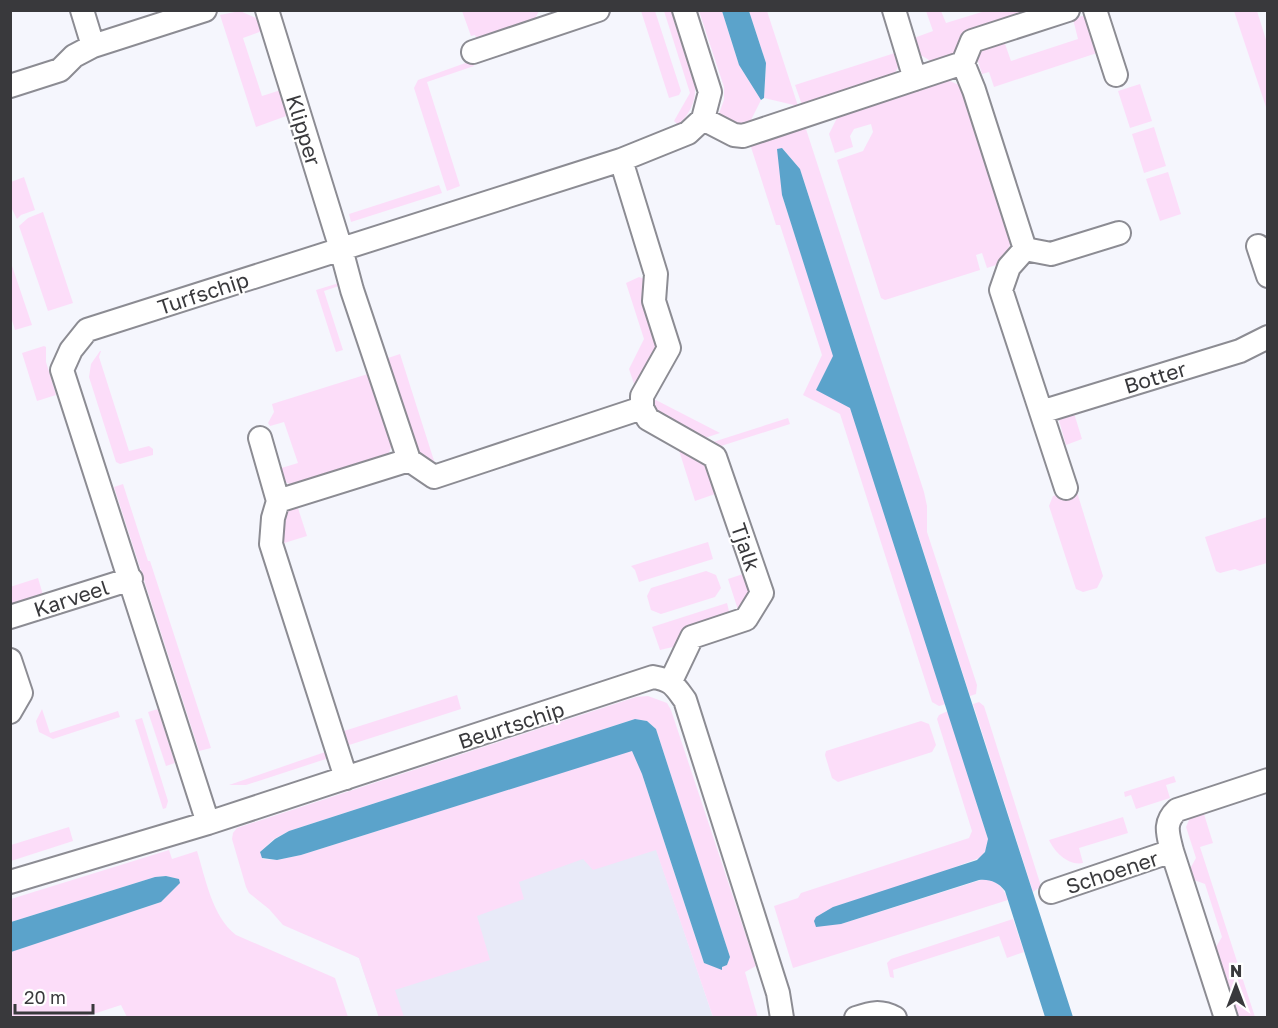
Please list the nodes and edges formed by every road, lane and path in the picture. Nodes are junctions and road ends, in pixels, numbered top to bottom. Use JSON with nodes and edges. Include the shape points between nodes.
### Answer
{"nodes":[{"id":1,"x":82,"y":10,"type":"edge"},
{"id":2,"x":205,"y":10,"type":"edge"},
{"id":3,"x":267,"y":10,"type":"edge"},
{"id":4,"x":598,"y":10,"type":"edge"},
{"id":5,"x":684,"y":10,"type":"edge"},
{"id":6,"x":894,"y":10,"type":"edge"},
{"id":7,"x":1068,"y":10,"type":"edge"},
{"id":8,"x":1095,"y":10,"type":"edge"},
{"id":9,"x":554,"y":18,"type":"edge"},
{"id":10,"x":93,"y":46,"type":"junction"},
{"id":11,"x":473,"y":52,"type":"dead end"},
{"id":12,"x":963,"y":63,"type":"junction"},
{"id":13,"x":1116,"y":75,"type":"dead end"},
{"id":14,"x":915,"y":79,"type":"junction"},
{"id":15,"x":10,"y":86,"type":"edge"},
{"id":16,"x":704,"y":118,"type":"junction"},
{"id":17,"x":621,"y":160,"type":"junction"},
{"id":18,"x":1119,"y":232,"type":"dead end"},
{"id":19,"x":1258,"y":246,"type":"dead end"},
{"id":20,"x":342,"y":249,"type":"junction"},
{"id":21,"x":1025,"y":249,"type":"junction"},
{"id":22,"x":1268,"y":276,"type":"edge"},
{"id":23,"x":1268,"y":337,"type":"edge"},
{"id":24,"x":642,"y":408,"type":"junction"},
{"id":25,"x":1041,"y":412,"type":"junction"},
{"id":26,"x":260,"y":438,"type":"dead end"},
{"id":27,"x":409,"y":460,"type":"junction"},
{"id":28,"x":1066,"y":488,"type":"dead end"},
{"id":29,"x":278,"y":501,"type":"junction"},
{"id":30,"x":130,"y":579,"type":"junction"},
{"id":31,"x":10,"y":618,"type":"edge"},
{"id":32,"x":10,"y":660,"type":"edge"},
{"id":33,"x":671,"y":681,"type":"junction"},
{"id":34,"x":10,"y":712,"type":"edge"},
{"id":35,"x":346,"y":778,"type":"junction"},
{"id":36,"x":1268,"y":780,"type":"edge"},
{"id":37,"x":208,"y":823,"type":"junction"},
{"id":38,"x":1172,"y":851,"type":"junction"},
{"id":39,"x":10,"y":882,"type":"edge"},
{"id":40,"x":1051,"y":892,"type":"dead end"},
{"id":41,"x":782,"y":1017,"type":"edge"},
{"id":42,"x":856,"y":1017,"type":"edge"},
{"id":43,"x":895,"y":1017,"type":"edge"},
{"id":44,"x":1227,"y":1017,"type":"edge"}],
"edges":[{"from":1,"to":10,"type":"street"},
{"from":2,"to":10,"type":"street"},
{"from":3,"to":20,"type":"street","name":"Klipper"},
{"from":4,"to":9,"type":"street"},
{"from":5,"to":16,"type":"street","via":[[710,92]]},
{"from":6,"to":14,"type":"street"},
{"from":7,"to":12,"type":"street","via":[[972,41]]},
{"from":8,"to":13,"type":"street"},
{"from":9,"to":11,"type":"street"},
{"from":10,"to":15,"type":"street","via":[[74,56],[60,70]]},
{"from":12,"to":14,"type":"street"},
{"from":12,"to":21,"type":"street"},
{"from":14,"to":16,"type":"street","via":[[742,136]]},
{"from":16,"to":17,"type":"street","name":"Turfschip","via":[[688,133]]},
{"from":17,"to":20,"type":"street","name":"Turfschip"},
{"from":17,"to":24,"type":"street","via":[[656,274],[654,301],[669,348],[642,396]]},
{"from":18,"to":21,"type":"street","via":[[1052,254]]},
{"from":19,"to":22,"type":"street"},
{"from":20,"to":27,"type":"street"},
{"from":20,"to":30,"type":"street","name":"Turfschip","via":[[87,330],[71,350],[62,370]]},
{"from":21,"to":25,"type":"street","via":[[1009,267],[1001,290]]},
{"from":23,"to":25,"type":"street","name":"Botter","via":[[1240,351]]},
{"from":24,"to":27,"type":"street","via":[[434,477]]},
{"from":24,"to":33,"type":"street","name":"Tjalk","via":[[648,419],[715,457],[762,593],[746,619],[692,637]]},
{"from":25,"to":28,"type":"street"},
{"from":26,"to":29,"type":"street"},
{"from":27,"to":29,"type":"street"},
{"from":29,"to":35,"type":"street","via":[[271,544]]},
{"from":30,"to":31,"type":"street","name":"Karveel"},
{"from":30,"to":37,"type":"street","name":"Turfschip"},
{"from":32,"to":34,"type":"street","via":[[21,693]]},
{"from":33,"to":35,"type":"street","name":"Beurtschip","via":[[653,678]]},
{"from":33,"to":41,"type":"street","via":[[685,699],[778,993]]},
{"from":35,"to":37,"type":"street","name":"Beurtschip"},
{"from":36,"to":38,"type":"street","name":"Schoener","via":[[1177,810],[1167,825]]},
{"from":37,"to":39,"type":"street","name":"Beurtschip"},
{"from":38,"to":40,"type":"street","name":"Schoener"},
{"from":38,"to":44,"type":"street","name":"Schoener"},
{"from":42,"to":43,"type":"street","via":[[885,1012]]}]}
